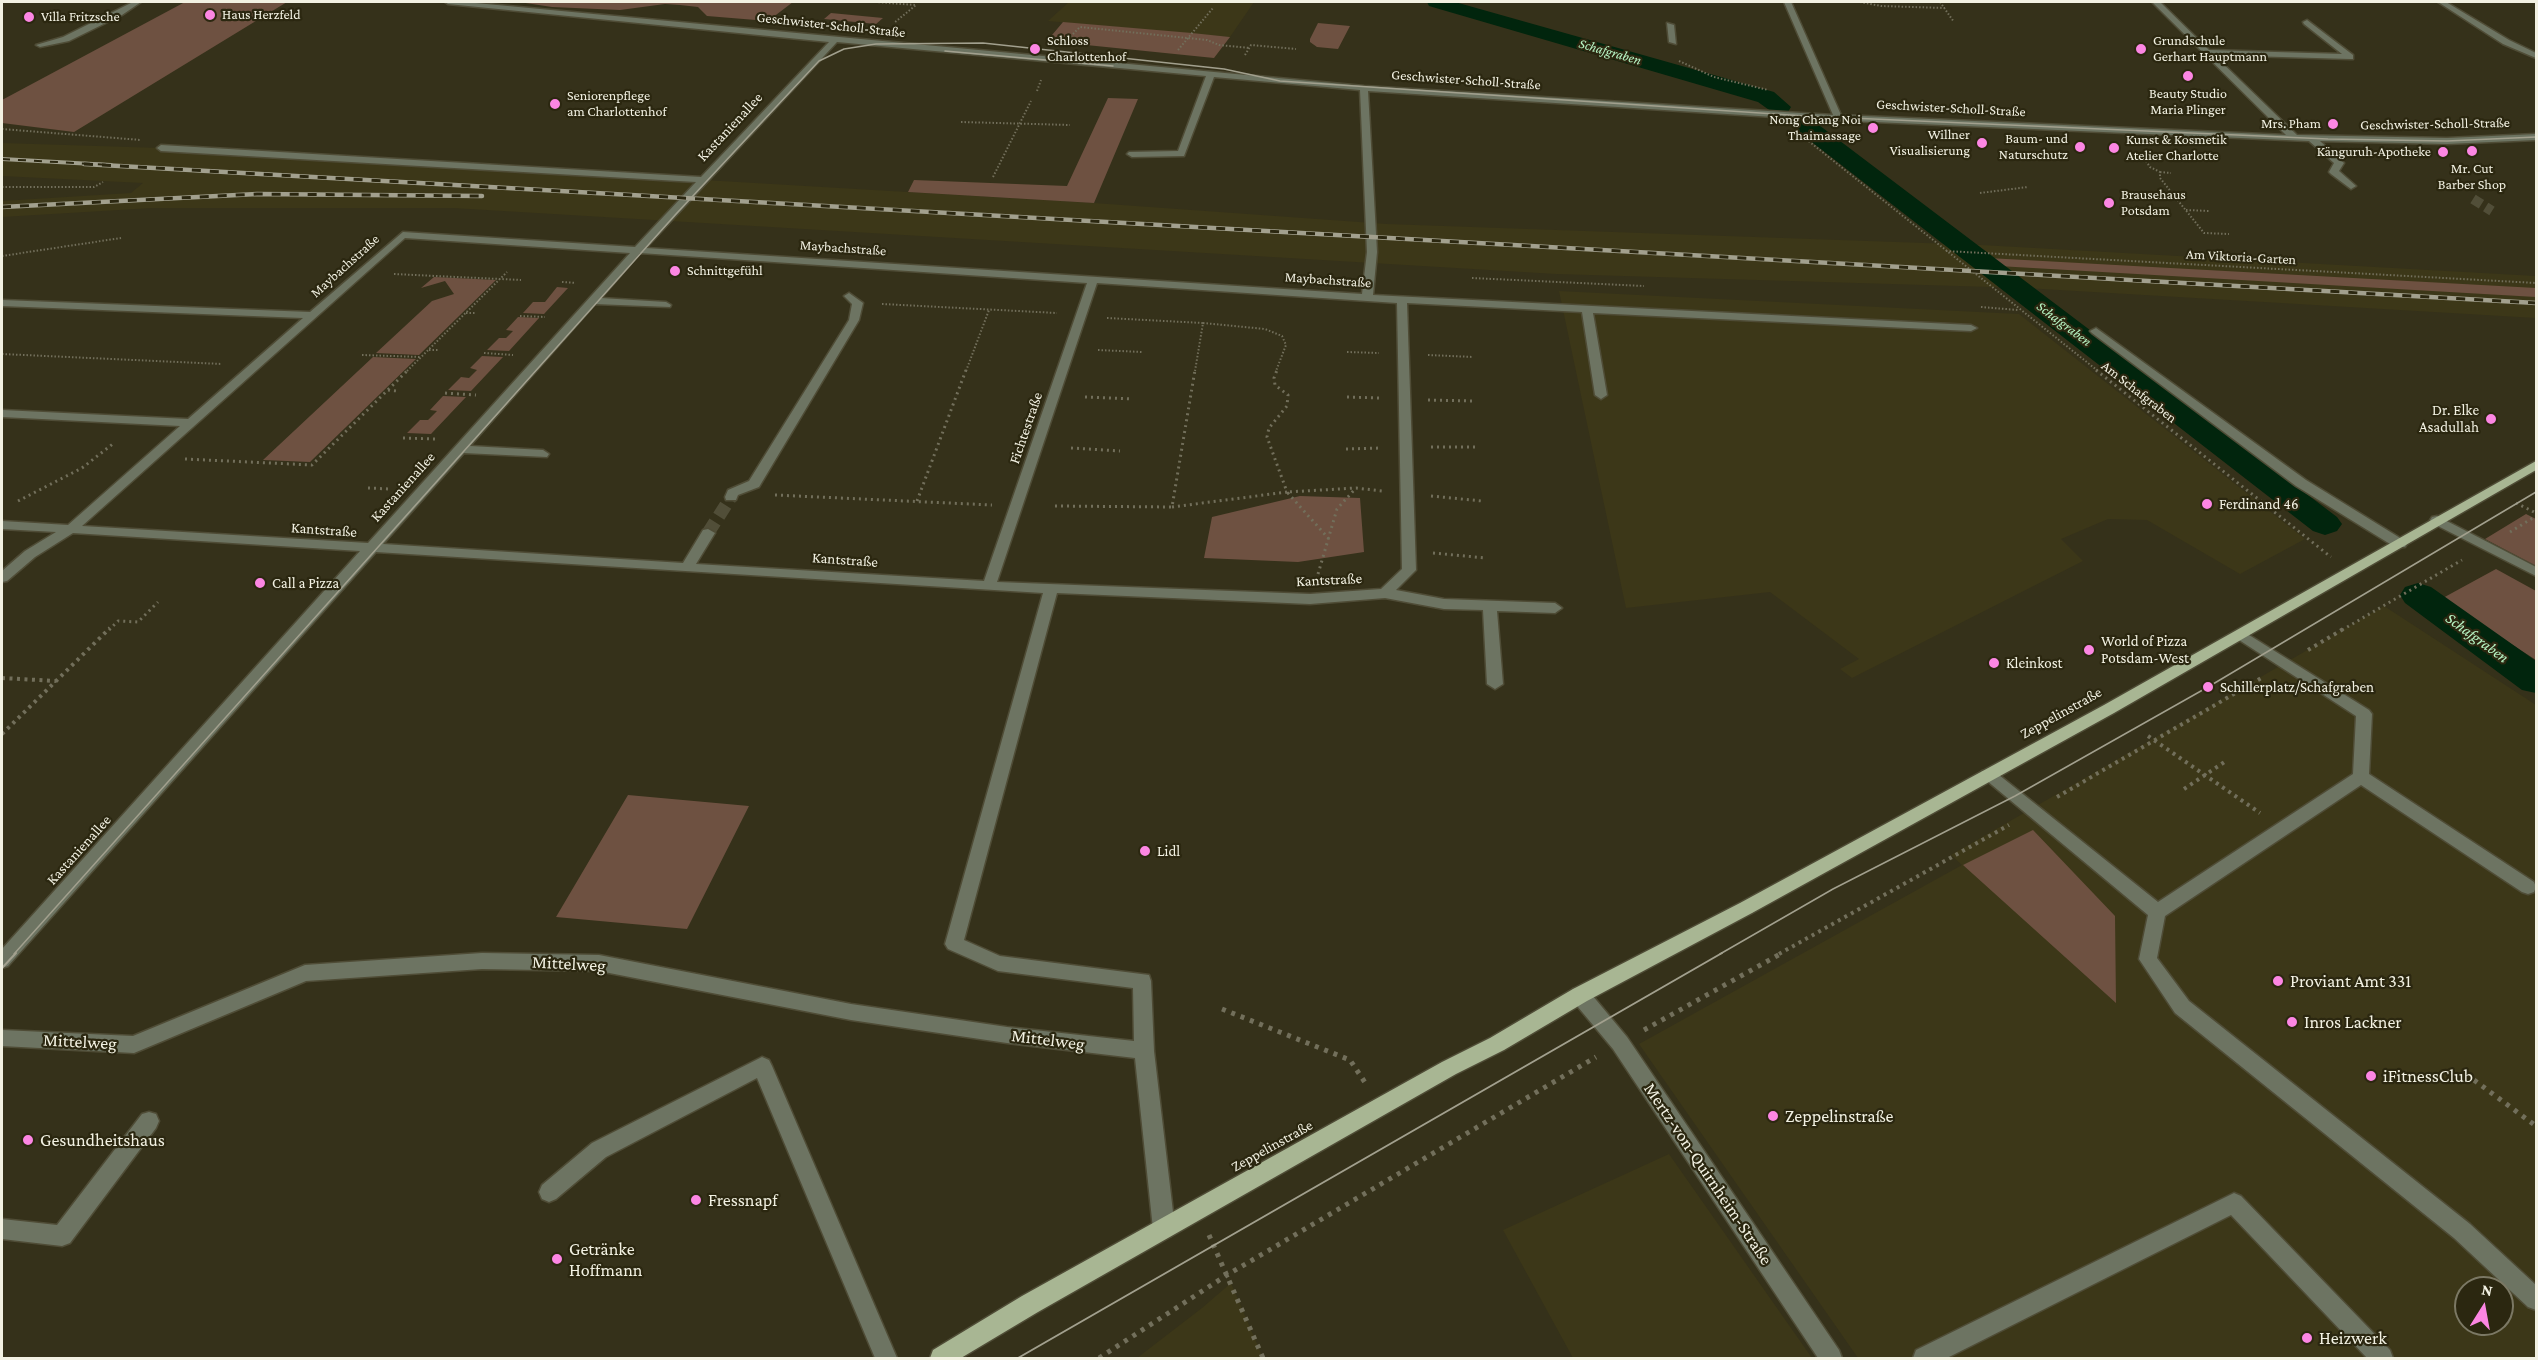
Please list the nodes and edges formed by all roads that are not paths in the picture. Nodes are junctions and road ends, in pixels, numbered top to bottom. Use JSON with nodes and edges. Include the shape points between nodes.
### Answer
{"nodes":[{"id":1,"x":137,"y":2,"type":"edge"},
{"id":2,"x":448,"y":2,"type":"edge"},
{"id":3,"x":1788,"y":2,"type":"edge"},
{"id":4,"x":2156,"y":2,"type":"edge"},
{"id":5,"x":2442,"y":2,"type":"edge"},
{"id":6,"x":2307,"y":22,"type":"dead end"},
{"id":7,"x":1670,"y":25,"type":"dead end"},
{"id":8,"x":835,"y":40,"type":"junction"},
{"id":9,"x":1673,"y":42,"type":"road end"},
{"id":10,"x":40,"y":45,"type":"dead end"},
{"id":11,"x":2208,"y":52,"type":"junction"},
{"id":12,"x":2536,"y":56,"type":"edge"},
{"id":13,"x":1211,"y":74,"type":"junction"},
{"id":14,"x":1364,"y":88,"type":"junction"},
{"id":15,"x":1838,"y":117,"type":"junction"},
{"id":16,"x":2536,"y":137,"type":"edge"},
{"id":17,"x":2295,"y":138,"type":"junction"},
{"id":18,"x":2312,"y":139,"type":"junction"},
{"id":19,"x":161,"y":148,"type":"dead end"},
{"id":20,"x":1132,"y":154,"type":"dead end"},
{"id":21,"x":703,"y":180,"type":"junction"},
{"id":22,"x":2351,"y":186,"type":"dead end"},
{"id":23,"x":638,"y":250,"type":"junction"},
{"id":24,"x":1093,"y":280,"type":"junction"},
{"id":25,"x":1366,"y":298,"type":"junction"},
{"id":26,"x":854,"y":300,"type":"road end"},
{"id":27,"x":1402,"y":300,"type":"junction"},
{"id":28,"x":592,"y":301,"type":"junction"},
{"id":29,"x":2,"y":303,"type":"edge"},
{"id":30,"x":666,"y":305,"type":"dead end"},
{"id":31,"x":1587,"y":310,"type":"junction"},
{"id":32,"x":312,"y":315,"type":"junction"},
{"id":33,"x":1971,"y":328,"type":"dead end"},
{"id":34,"x":2096,"y":331,"type":"dead end"},
{"id":35,"x":1601,"y":395,"type":"dead end"},
{"id":36,"x":2,"y":413,"type":"edge"},
{"id":37,"x":191,"y":423,"type":"junction"},
{"id":38,"x":460,"y":449,"type":"junction"},
{"id":39,"x":543,"y":454,"type":"dead end"},
{"id":40,"x":2536,"y":465,"type":"edge"},
{"id":41,"x":732,"y":495,"type":"tunnel mouth"},
{"id":42,"x":2437,"y":520,"type":"junction"},
{"id":43,"x":2,"y":525,"type":"edge"},
{"id":44,"x":71,"y":530,"type":"junction"},
{"id":45,"x":708,"y":533,"type":"tunnel mouth"},
{"id":46,"x":2400,"y":544,"type":"junction"},
{"id":47,"x":369,"y":550,"type":"junction"},
{"id":48,"x":687,"y":567,"type":"junction"},
{"id":49,"x":2536,"y":572,"type":"edge"},
{"id":50,"x":2,"y":579,"type":"edge"},
{"id":51,"x":990,"y":586,"type":"junction"},
{"id":52,"x":1051,"y":589,"type":"junction"},
{"id":53,"x":1385,"y":593,"type":"junction"},
{"id":54,"x":1490,"y":606,"type":"junction"},
{"id":55,"x":1555,"y":608,"type":"dead end"},
{"id":56,"x":2241,"y":635,"type":"junction"},
{"id":57,"x":1495,"y":684,"type":"dead end"},
{"id":58,"x":1988,"y":775,"type":"junction"},
{"id":59,"x":2361,"y":777,"type":"junction"},
{"id":60,"x":2528,"y":887,"type":"dead end"},
{"id":61,"x":2157,"y":912,"type":"junction"},
{"id":62,"x":2,"y":961,"type":"edge"},
{"id":63,"x":1580,"y":995,"type":"junction"},
{"id":64,"x":2,"y":1038,"type":"edge"},
{"id":65,"x":1144,"y":1051,"type":"junction"},
{"id":66,"x":149,"y":1120,"type":"dead end"},
{"id":67,"x":549,"y":1192,"type":"dead end"},
{"id":68,"x":2,"y":1229,"type":"edge"},
{"id":69,"x":1164,"y":1229,"type":"junction"},
{"id":70,"x":2536,"y":1299,"type":"edge"},
{"id":71,"x":886,"y":1359,"type":"edge"},
{"id":72,"x":941,"y":1359,"type":"edge"},
{"id":73,"x":1831,"y":1359,"type":"edge"},
{"id":74,"x":1924,"y":1359,"type":"edge"},
{"id":75,"x":2382,"y":1359,"type":"edge"}],
"edges":[{"from":1,"to":10,"type":"street","via":[[66,39]]},
{"from":2,"to":8,"type":"street","name":"Geschwister-Scholl-Straße"},
{"from":3,"to":15,"type":"street"},
{"from":4,"to":11,"type":"street"},
{"from":5,"to":12,"type":"street"},
{"from":6,"to":11,"type":"street","via":[[2350,57]]},
{"from":7,"to":9,"type":"street"},
{"from":8,"to":13,"type":"street","name":"Geschwister-Scholl-Straße"},
{"from":8,"to":21,"type":"street","name":"Kastanienallee"},
{"from":11,"to":17,"type":"street"},
{"from":13,"to":14,"type":"street","name":"Geschwister-Scholl-Straße"},
{"from":13,"to":20,"type":"street","via":[[1181,154]]},
{"from":14,"to":15,"type":"street","name":"Geschwister-Scholl-Straße"},
{"from":14,"to":25,"type":"street","via":[[1372,252]]},
{"from":15,"to":17,"type":"street","name":"Geschwister-Scholl-Straße"},
{"from":16,"to":18,"type":"street","name":"Geschwister-Scholl-Straße"},
{"from":17,"to":18,"type":"street","name":"Geschwister-Scholl-Straße"},
{"from":18,"to":22,"type":"street","via":[[2339,163],[2334,172]]},
{"from":19,"to":21,"type":"street"},
{"from":21,"to":23,"type":"street","name":"Kastanienallee"},
{"from":23,"to":24,"type":"street","name":"Maybachstraße"},
{"from":23,"to":28,"type":"street","name":"Kastanienallee"},
{"from":23,"to":32,"type":"street","name":"Maybachstraße","via":[[403,235]]},
{"from":24,"to":25,"type":"street","name":"Maybachstraße"},
{"from":24,"to":51,"type":"street","name":"Fichtestraße"},
{"from":25,"to":27,"type":"street","name":"Maybachstraße"},
{"from":26,"to":41,"type":"street","via":[[854,320],[754,484]]},
{"from":27,"to":31,"type":"street","name":"Maybachstraße"},
{"from":27,"to":53,"type":"street","via":[[1408,570]]},
{"from":28,"to":30,"type":"street"},
{"from":28,"to":38,"type":"street","name":"Kastanienallee"},
{"from":29,"to":32,"type":"street","name":"Maybachstraße"},
{"from":31,"to":33,"type":"street","name":"Maybachstraße"},
{"from":31,"to":35,"type":"street"},
{"from":32,"to":37,"type":"street","name":"Maybachstraße"},
{"from":34,"to":46,"type":"street","via":[[2301,483]]},
{"from":36,"to":37,"type":"street"},
{"from":37,"to":44,"type":"street","name":"Maybachstraße"},
{"from":38,"to":39,"type":"street"},
{"from":38,"to":47,"type":"street","name":"Kastanienallee"},
{"from":40,"to":42,"type":"main road","name":"Zeppelinstraße"},
{"from":42,"to":46,"type":"main road","name":"Zeppelinstraße"},
{"from":42,"to":49,"type":"street"},
{"from":43,"to":44,"type":"street","name":"Kantstraße"},
{"from":44,"to":47,"type":"street","name":"Kantstraße"},
{"from":44,"to":50,"type":"street","name":"Maybachstraße","via":[[30,554]]},
{"from":45,"to":48,"type":"street"},
{"from":46,"to":56,"type":"main road","name":"Zeppelinstraße"},
{"from":47,"to":48,"type":"street","name":"Kantstraße"},
{"from":47,"to":62,"type":"street","name":"Kastanienallee"},
{"from":48,"to":51,"type":"street","name":"Kantstraße"},
{"from":51,"to":52,"type":"street","name":"Kantstraße"},
{"from":52,"to":53,"type":"street","name":"Kantstraße","via":[[1311,598]]},
{"from":52,"to":65,"type":"street","via":[[954,944],[998,963],[1142,981]]},
{"from":53,"to":54,"type":"street","name":"Kantstraße","via":[[1444,604]]},
{"from":54,"to":55,"type":"street","name":"Kantstraße"},
{"from":54,"to":57,"type":"street"},
{"from":56,"to":58,"type":"main road","name":"Zeppelinstraße"},
{"from":56,"to":59,"type":"street","via":[[2364,714]]},
{"from":58,"to":61,"type":"street"},
{"from":58,"to":63,"type":"main road","name":"Zeppelinstraße"},
{"from":59,"to":60,"type":"street"},
{"from":59,"to":61,"type":"street"},
{"from":61,"to":70,"type":"street","via":[[2148,958],[2182,1006],[2462,1231]]},
{"from":63,"to":69,"type":"main road","name":"Zeppelinstraße"},
{"from":63,"to":73,"type":"street","name":"Mertz-von-Quirnheim-Straße","via":[[1620,1043]]},
{"from":64,"to":65,"type":"street","name":"Mittelweg","via":[[134,1045],[305,973],[482,961],[599,963],[851,1012]]},
{"from":65,"to":69,"type":"street"},
{"from":66,"to":68,"type":"street","via":[[62,1236]]},
{"from":67,"to":71,"type":"street","via":[[599,1150],[762,1066]]},
{"from":69,"to":72,"type":"main road","name":"Zeppelinstraße"},
{"from":74,"to":75,"type":"street","via":[[2234,1203]]}]}
